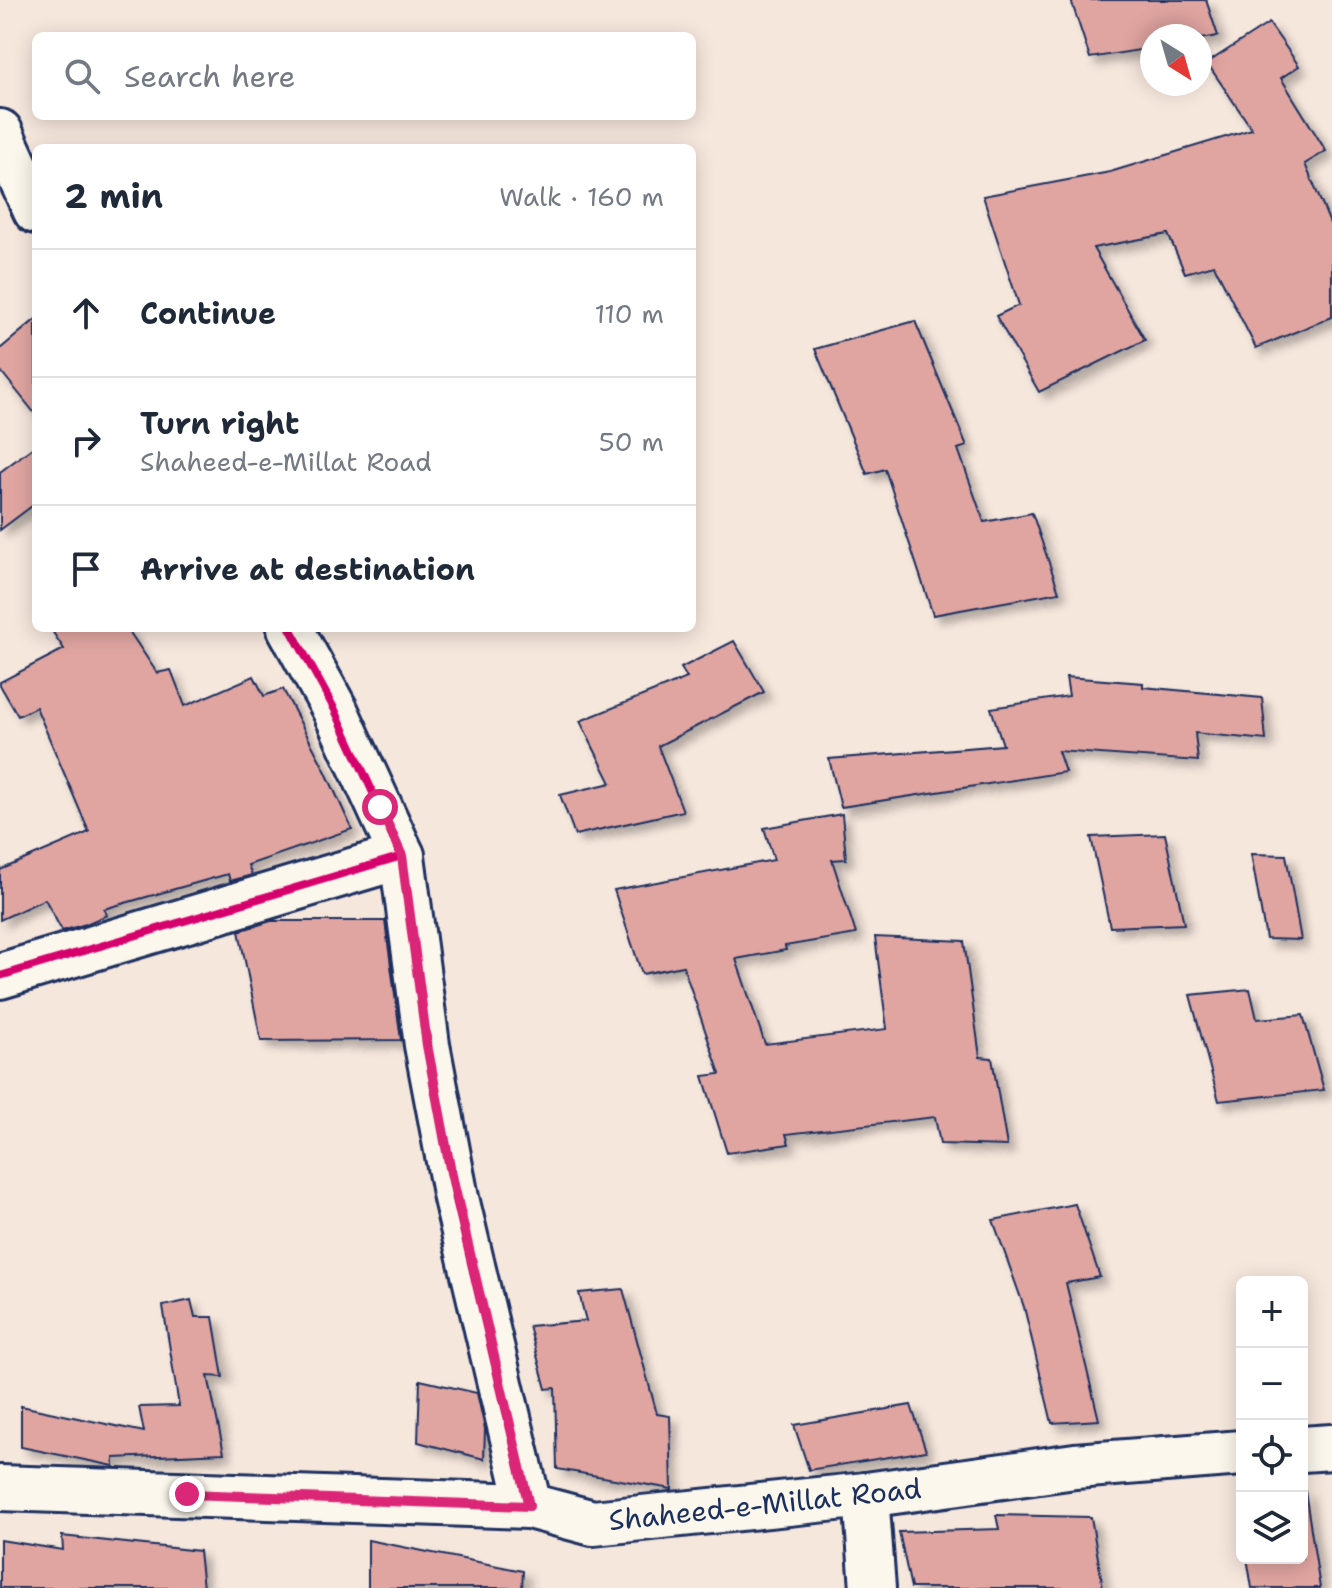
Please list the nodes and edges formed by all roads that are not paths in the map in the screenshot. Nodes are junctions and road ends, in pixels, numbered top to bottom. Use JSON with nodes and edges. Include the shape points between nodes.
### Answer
{"nodes":[{"id":1,"x":0,"y":132,"type":"edge"},
{"id":2,"x":32,"y":202,"type":"edge"},
{"id":3,"x":292,"y":632,"type":"edge"},
{"id":4,"x":402,"y":856,"type":"junction"},
{"id":5,"x":0,"y":976,"type":"edge"},
{"id":6,"x":1332,"y":1447,"type":"edge"},
{"id":7,"x":1308,"y":1449,"type":"edge"},
{"id":8,"x":1236,"y":1453,"type":"edge"},
{"id":9,"x":0,"y":1488,"type":"edge"},
{"id":10,"x":866,"y":1495,"type":"junction"},
{"id":11,"x":529,"y":1506,"type":"junction"},
{"id":12,"x":873,"y":1588,"type":"edge"}],
"edges":[{"from":1,"to":2,"type":"street"},
{"from":3,"to":4,"type":"street","via":[[335,710]]},
{"from":4,"to":5,"type":"street"},
{"from":4,"to":11,"type":"street","via":[[447,1153]]},
{"from":6,"to":7,"type":"street"},
{"from":8,"to":10,"type":"street","name":"Shaheed-e-Millat Road","via":[[1075,1466]]},
{"from":9,"to":11,"type":"street","name":"Shaheed-e-Millat Road"},
{"from":10,"to":11,"type":"street","name":"Shaheed-e-Millat Road","via":[[593,1523]]},
{"from":10,"to":12,"type":"street"}]}
